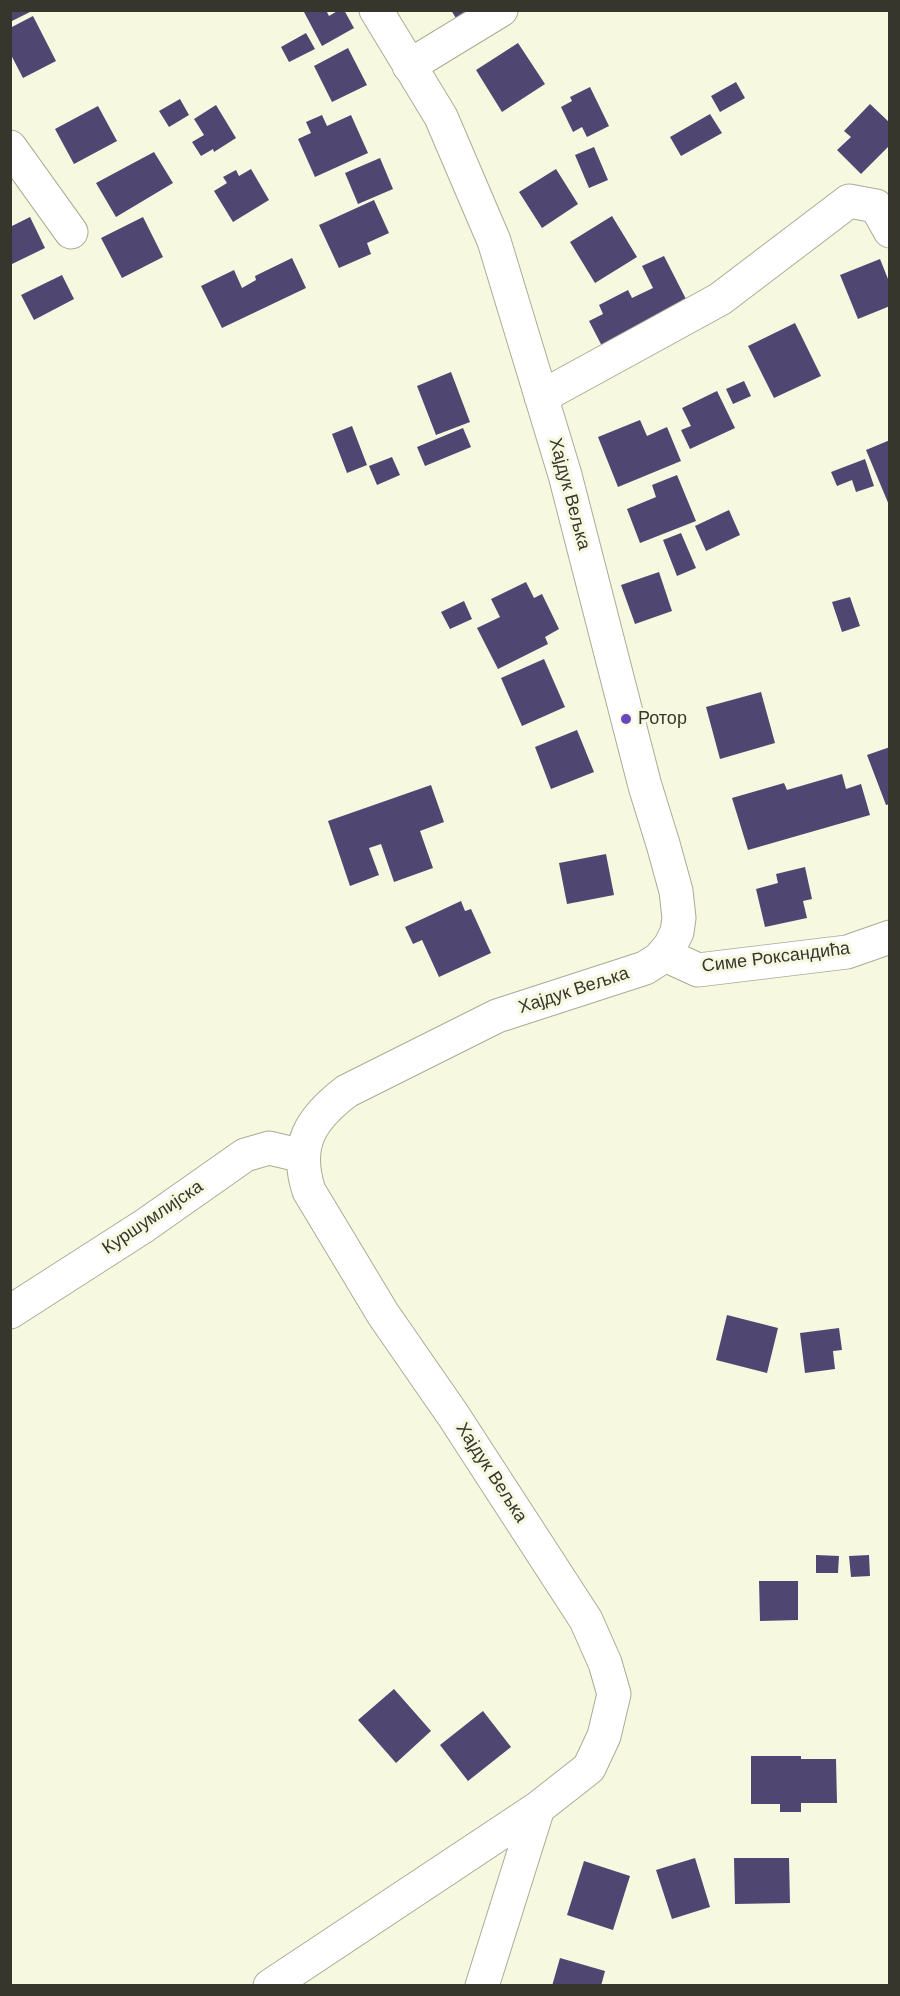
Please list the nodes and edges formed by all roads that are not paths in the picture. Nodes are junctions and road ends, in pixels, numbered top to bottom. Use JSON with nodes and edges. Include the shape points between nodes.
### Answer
{"nodes":[{"id":1,"x":376,"y":10,"type":"edge"},
{"id":2,"x":501,"y":10,"type":"edge"},
{"id":3,"x":410,"y":66,"type":"junction"},
{"id":4,"x":10,"y":147,"type":"edge"},
{"id":5,"x":890,"y":231,"type":"edge"},
{"id":6,"x":71,"y":232,"type":"dead end"},
{"id":7,"x":541,"y":397,"type":"junction"},
{"id":8,"x":890,"y":937,"type":"edge"},
{"id":9,"x":663,"y":954,"type":"junction"},
{"id":10,"x":303,"y":1156,"type":"junction"},
{"id":11,"x":10,"y":1312,"type":"edge"},
{"id":12,"x":538,"y":1808,"type":"junction"},
{"id":13,"x":270,"y":1986,"type":"edge"},
{"id":14,"x":482,"y":1986,"type":"edge"}],
"edges":[{"from":1,"to":3,"type":"street","name":"Хајдук Вељка"},
{"from":2,"to":3,"type":"street"},
{"from":3,"to":7,"type":"street","name":"Хајдук Вељка","via":[[441,117],[494,241]]},
{"from":4,"to":6,"type":"street"},
{"from":5,"to":7,"type":"street","via":[[876,206],[849,201],[720,300]]},
{"from":7,"to":9,"type":"street","name":"Хајдук Вељка","via":[[676,891],[677,932]]},
{"from":8,"to":9,"type":"street","name":"Симе Роксандића","via":[[847,952],[698,970]]},
{"from":9,"to":10,"type":"street","name":"Хајдук Вељка","via":[[645,968],[497,1016],[347,1091],[313,1122]]},
{"from":10,"to":11,"type":"street","name":"Куршумлијска","via":[[269,1148],[245,1155]]},
{"from":10,"to":12,"type":"street","name":"Хајдук Вељка","via":[[309,1191],[383,1314],[586,1620],[605,1663],[614,1694],[604,1736],[589,1768]]},
{"from":12,"to":13,"type":"street","name":"Хајдук Вељка"},
{"from":12,"to":14,"type":"street"}]}
